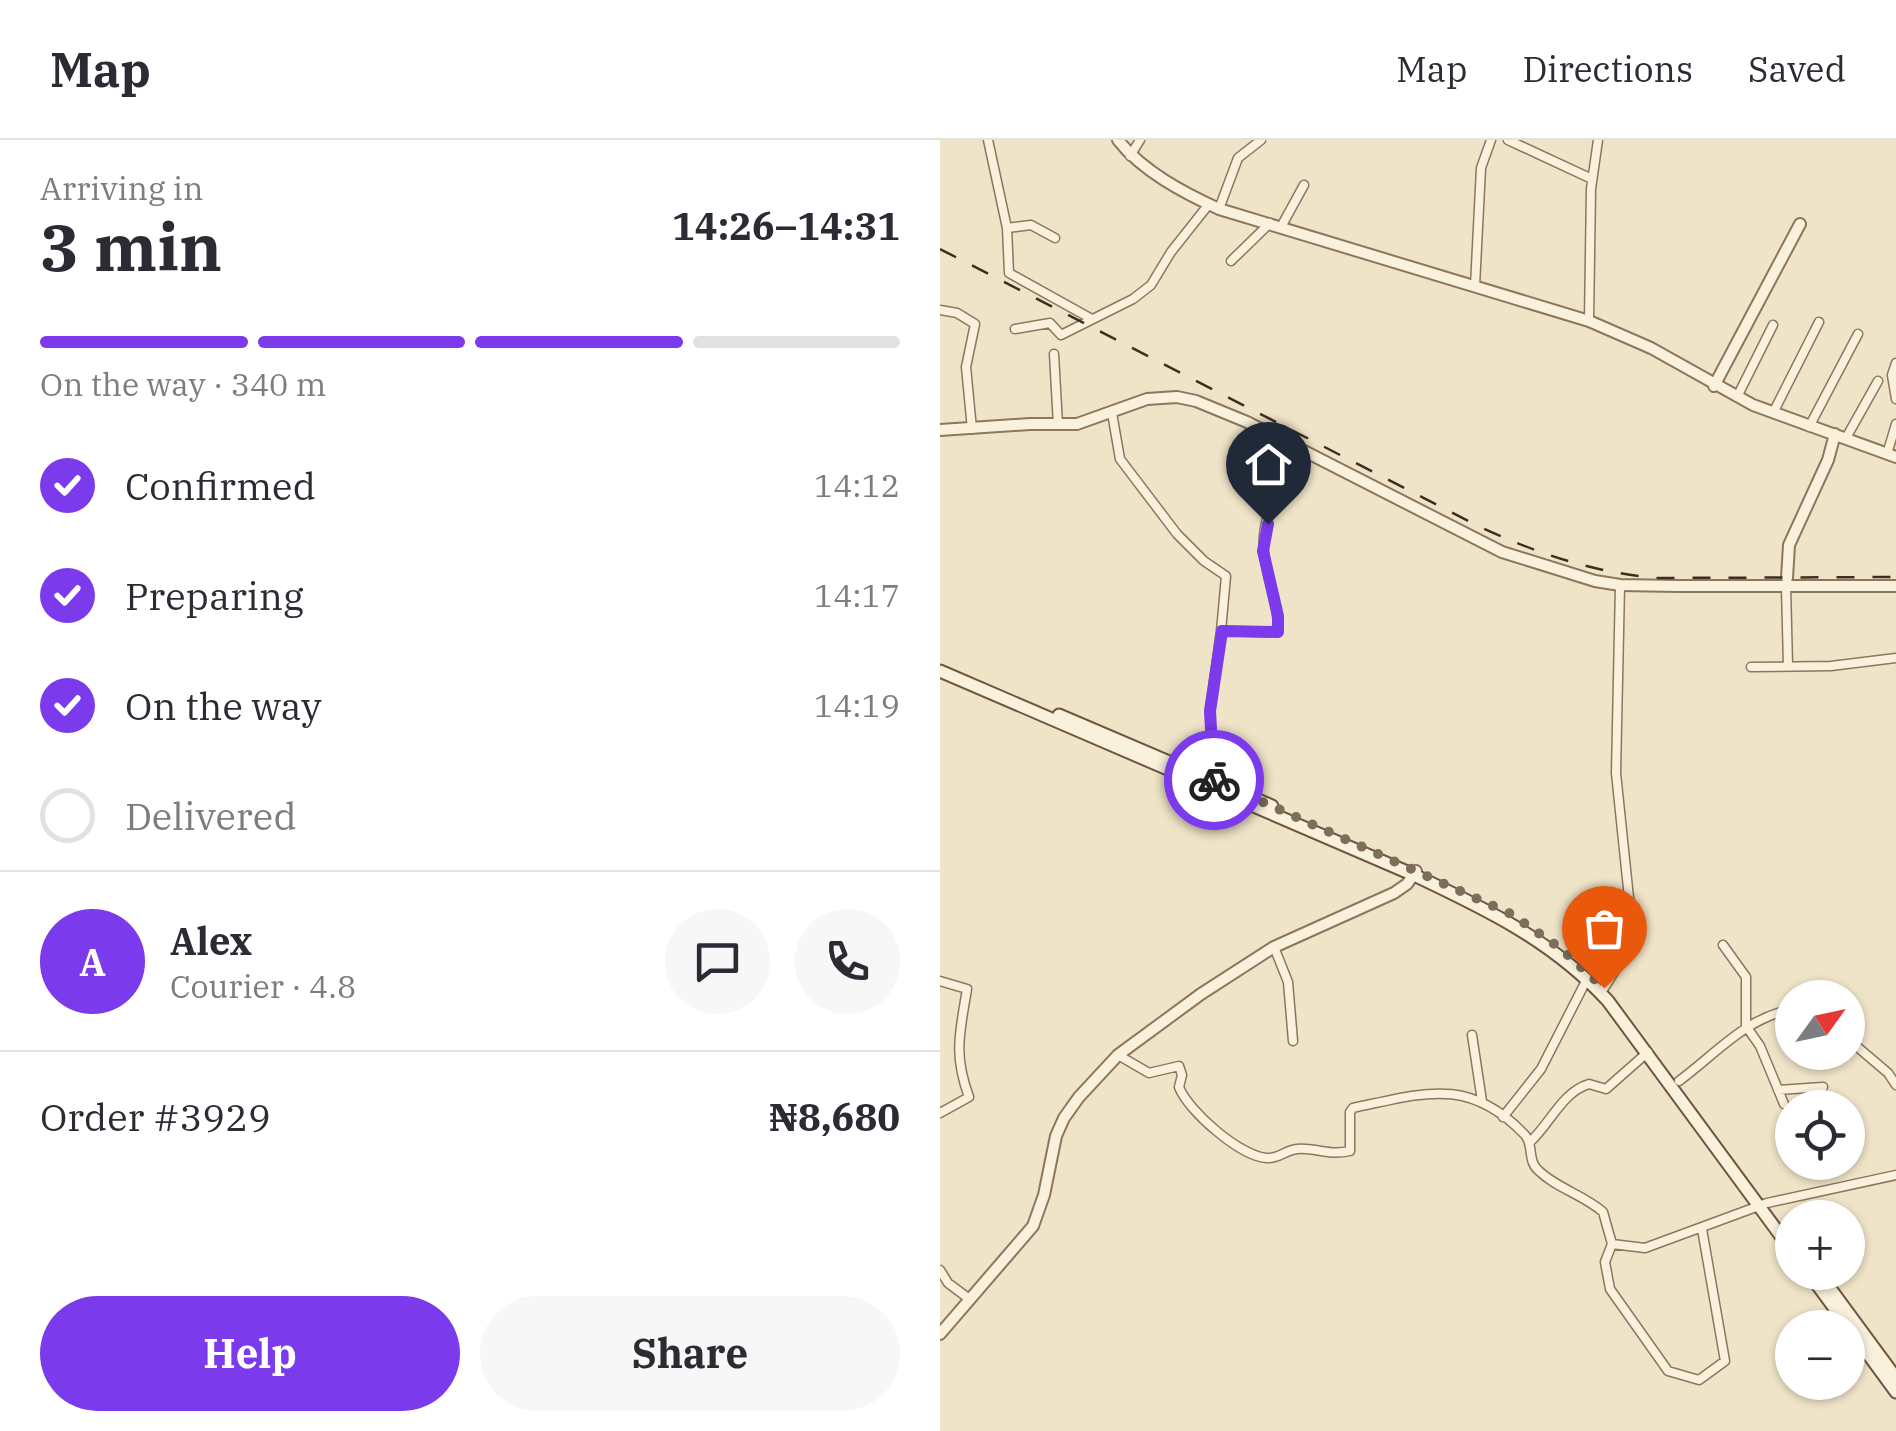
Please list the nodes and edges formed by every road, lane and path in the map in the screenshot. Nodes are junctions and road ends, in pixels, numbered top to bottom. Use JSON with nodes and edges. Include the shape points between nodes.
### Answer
{"nodes":[{"id":1,"x":988,"y":140,"type":"edge"},
{"id":2,"x":1118,"y":140,"type":"edge"},
{"id":3,"x":1140,"y":140,"type":"edge"},
{"id":4,"x":1262,"y":140,"type":"edge"},
{"id":5,"x":1491,"y":140,"type":"edge"},
{"id":6,"x":1508,"y":140,"type":"edge"},
{"id":7,"x":1598,"y":140,"type":"edge"},
{"id":8,"x":1239,"y":142,"type":"edge"},
{"id":9,"x":1247,"y":148,"type":"junction"},
{"id":10,"x":1130,"y":156,"type":"junction"},
{"id":11,"x":1592,"y":179,"type":"junction"},
{"id":12,"x":1304,"y":185,"type":"dead end"},
{"id":13,"x":1214,"y":206,"type":"junction"},
{"id":14,"x":1800,"y":224,"type":"dead end"},
{"id":15,"x":1275,"y":225,"type":"junction"},
{"id":16,"x":1008,"y":228,"type":"junction"},
{"id":17,"x":1054,"y":238,"type":"dead end"},
{"id":18,"x":1231,"y":261,"type":"dead end"},
{"id":19,"x":1475,"y":286,"type":"junction"},
{"id":20,"x":940,"y":310,"type":"edge"},
{"id":21,"x":1090,"y":318,"type":"junction"},
{"id":22,"x":1589,"y":321,"type":"junction"},
{"id":23,"x":1819,"y":322,"type":"dead end"},
{"id":24,"x":1773,"y":325,"type":"dead end"},
{"id":25,"x":1015,"y":329,"type":"dead end"},
{"id":26,"x":1858,"y":334,"type":"dead end"},
{"id":27,"x":1054,"y":354,"type":"dead end"},
{"id":28,"x":1896,"y":363,"type":"edge"},
{"id":29,"x":1878,"y":381,"type":"dead end"},
{"id":30,"x":1714,"y":386,"type":"junction"},
{"id":31,"x":1736,"y":397,"type":"junction"},
{"id":32,"x":1896,"y":399,"type":"edge"},
{"id":33,"x":1112,"y":413,"type":"junction"},
{"id":34,"x":1772,"y":413,"type":"junction"},
{"id":35,"x":1896,"y":424,"type":"edge"},
{"id":36,"x":1058,"y":426,"type":"junction"},
{"id":37,"x":1809,"y":426,"type":"junction"},
{"id":38,"x":972,"y":428,"type":"junction"},
{"id":39,"x":940,"y":430,"type":"edge"},
{"id":40,"x":1841,"y":436,"type":"junction"},
{"id":41,"x":1295,"y":448,"type":"junction"},
{"id":42,"x":1891,"y":456,"type":"edge"},
{"id":43,"x":1786,"y":582,"type":"junction"},
{"id":44,"x":1620,"y":585,"type":"junction"},
{"id":45,"x":1896,"y":587,"type":"edge"},
{"id":46,"x":1222,"y":631,"type":"junction"},
{"id":47,"x":1896,"y":658,"type":"edge"},
{"id":48,"x":940,"y":664,"type":"edge"},
{"id":49,"x":1788,"y":666,"type":"junction"},
{"id":50,"x":1751,"y":667,"type":"dead end"},
{"id":51,"x":940,"y":671,"type":"edge"},
{"id":52,"x":1209,"y":778,"type":"junction"},
{"id":53,"x":1415,"y":872,"type":"junction"},
{"id":54,"x":1723,"y":944,"type":"dead end"},
{"id":55,"x":1274,"y":947,"type":"junction"},
{"id":56,"x":1588,"y":979,"type":"junction"},
{"id":57,"x":940,"y":981,"type":"edge"},
{"id":58,"x":1604,"y":988,"type":"junction"},
{"id":59,"x":1775,"y":1015,"type":"edge"},
{"id":60,"x":1746,"y":1026,"type":"junction"},
{"id":61,"x":1472,"y":1036,"type":"dead end"},
{"id":62,"x":1293,"y":1041,"type":"dead end"},
{"id":63,"x":1648,"y":1052,"type":"junction"},
{"id":64,"x":1865,"y":1054,"type":"edge"},
{"id":65,"x":1118,"y":1056,"type":"junction"},
{"id":66,"x":1679,"y":1081,"type":"junction"},
{"id":67,"x":1896,"y":1085,"type":"edge"},
{"id":68,"x":1823,"y":1086,"type":"dead end"},
{"id":69,"x":1778,"y":1090,"type":"joint"},
{"id":70,"x":1482,"y":1101,"type":"junction"},
{"id":71,"x":942,"y":1109,"type":"edge"},
{"id":72,"x":1503,"y":1117,"type":"junction"},
{"id":73,"x":1530,"y":1142,"type":"junction"},
{"id":74,"x":1896,"y":1175,"type":"edge"},
{"id":75,"x":1764,"y":1204,"type":"junction"},
{"id":76,"x":1775,"y":1217,"type":"edge"},
{"id":77,"x":1775,"y":1222,"type":"edge"},
{"id":78,"x":1702,"y":1229,"type":"junction"},
{"id":79,"x":1612,"y":1244,"type":"junction"},
{"id":80,"x":940,"y":1270,"type":"edge"},
{"id":81,"x":1821,"y":1290,"type":"edge"},
{"id":82,"x":1831,"y":1290,"type":"edge"},
{"id":83,"x":968,"y":1298,"type":"junction"},
{"id":84,"x":940,"y":1334,"type":"edge"},
{"id":85,"x":1896,"y":1378,"type":"edge"},
{"id":86,"x":1896,"y":1392,"type":"edge"}],
"edges":[{"from":1,"to":16,"type":"street"},
{"from":2,"to":10,"type":"street"},
{"from":3,"to":10,"type":"street"},
{"from":4,"to":9,"type":"street"},
{"from":5,"to":19,"type":"street","via":[[1482,168]]},
{"from":6,"to":11,"type":"street"},
{"from":7,"to":11,"type":"street"},
{"from":8,"to":9,"type":"street"},
{"from":9,"to":13,"type":"street"},
{"from":10,"to":13,"type":"street"},
{"from":11,"to":22,"type":"street"},
{"from":12,"to":15,"type":"street"},
{"from":13,"to":15,"type":"street"},
{"from":13,"to":21,"type":"street","via":[[1151,285]]},
{"from":14,"to":30,"type":"street"},
{"from":15,"to":18,"type":"street"},
{"from":15,"to":19,"type":"street"},
{"from":16,"to":17,"type":"street","via":[[1031,225]]},
{"from":16,"to":21,"type":"street","via":[[1010,275]]},
{"from":19,"to":22,"type":"street"},
{"from":20,"to":38,"type":"street","via":[[975,324],[966,367]]},
{"from":21,"to":25,"type":"street","via":[[1062,334],[1050,323]]},
{"from":22,"to":30,"type":"street"},
{"from":23,"to":34,"type":"street"},
{"from":24,"to":31,"type":"street"},
{"from":26,"to":37,"type":"street"},
{"from":27,"to":36,"type":"street"},
{"from":28,"to":32,"type":"street"},
{"from":29,"to":40,"type":"street"},
{"from":30,"to":31,"type":"street"},
{"from":31,"to":34,"type":"street"},
{"from":33,"to":36,"type":"street"},
{"from":33,"to":41,"type":"street","via":[[1147,399],[1196,401]]},
{"from":33,"to":46,"type":"street","via":[[1120,459],[1177,534],[1226,576]]},
{"from":34,"to":37,"type":"street"},
{"from":35,"to":42,"type":"street"},
{"from":36,"to":38,"type":"street"},
{"from":37,"to":40,"type":"street"},
{"from":38,"to":39,"type":"street"},
{"from":40,"to":42,"type":"street"},
{"from":40,"to":43,"type":"street","via":[[1789,545]]},
{"from":41,"to":44,"type":"street","via":[[1502,552]]},
{"from":41,"to":46,"type":"street","via":[[1272,496],[1263,551],[1278,632]]},
{"from":43,"to":44,"type":"street"},
{"from":43,"to":45,"type":"street"},
{"from":43,"to":49,"type":"street"},
{"from":44,"to":58,"type":"street","via":[[1616,773],[1629,898],[1618,966]]},
{"from":46,"to":52,"type":"street"},
{"from":47,"to":49,"type":"street"},
{"from":48,"to":52,"type":"main road"},
{"from":49,"to":50,"type":"street"},
{"from":51,"to":53,"type":"main road"},
{"from":52,"to":53,"type":"main road"},
{"from":53,"to":55,"type":"street","via":[[1394,893]]},
{"from":53,"to":56,"type":"main road","via":[[1511,922]]},
{"from":53,"to":58,"type":"main road","via":[[1511,914]]},
{"from":54,"to":60,"type":"street","via":[[1746,977]]},
{"from":55,"to":62,"type":"street","via":[[1288,982]]},
{"from":55,"to":65,"type":"street"},
{"from":56,"to":63,"type":"main road"},
{"from":56,"to":72,"type":"street","via":[[1541,1069]]},
{"from":57,"to":71,"type":"street","via":[[966,989],[958,1068],[969,1097]]},
{"from":58,"to":66,"type":"main road"},
{"from":59,"to":60,"type":"street"},
{"from":60,"to":66,"type":"street"},
{"from":60,"to":69,"type":"street"},
{"from":61,"to":70,"type":"street"},
{"from":63,"to":73,"type":"street","via":[[1606,1090],[1589,1084],[1570,1094]]},
{"from":63,"to":75,"type":"main road"},
{"from":64,"to":67,"type":"street"},
{"from":65,"to":70,"type":"street","via":[[1148,1072],[1179,1066],[1188,1104],[1246,1152],[1264,1158],[1297,1149],[1350,1151],[1353,1108],[1451,1093]]},
{"from":65,"to":83,"type":"street","via":[[1064,1118],[1033,1226]]},
{"from":66,"to":75,"type":"main road"},
{"from":68,"to":69,"type":"street"},
{"from":70,"to":72,"type":"street"},
{"from":72,"to":73,"type":"street"},
{"from":73,"to":79,"type":"street","via":[[1537,1170],[1603,1212]]},
{"from":74,"to":75,"type":"street"},
{"from":75,"to":76,"type":"main road"},
{"from":75,"to":77,"type":"main road"},
{"from":75,"to":78,"type":"street"},
{"from":78,"to":79,"type":"street","via":[[1644,1248]]},
{"from":78,"to":79,"type":"street","via":[[1725,1361],[1699,1380],[1668,1371],[1610,1289],[1605,1262]]},
{"from":80,"to":83,"type":"street"},
{"from":81,"to":86,"type":"main road"},
{"from":82,"to":85,"type":"main road"},
{"from":83,"to":84,"type":"street"}]}
